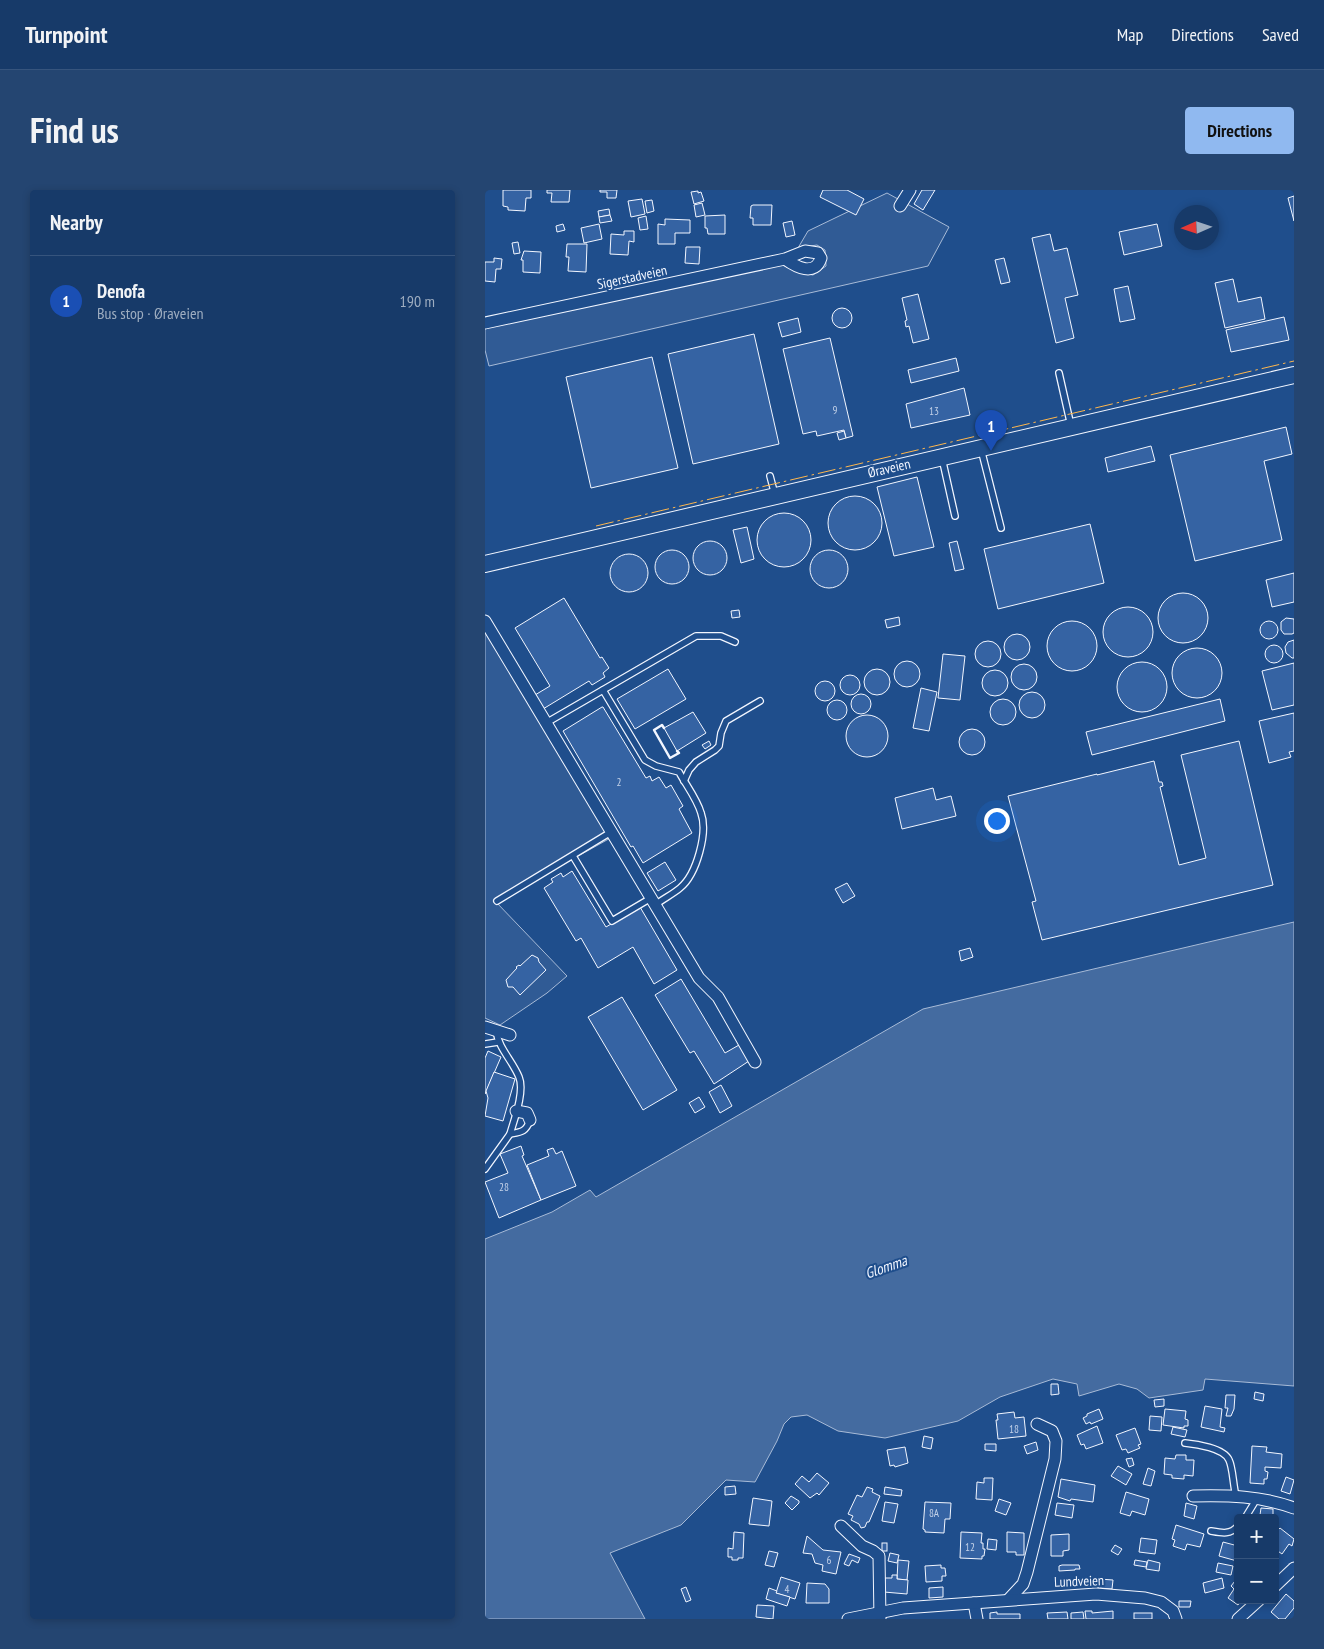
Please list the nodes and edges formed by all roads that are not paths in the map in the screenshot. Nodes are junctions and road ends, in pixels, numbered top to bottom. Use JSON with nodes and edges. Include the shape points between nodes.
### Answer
{"nodes":[{"id":1,"x":910,"y":190,"type":"edge"},
{"id":2,"x":900,"y":206,"type":"dead end"},
{"id":3,"x":785,"y":259,"type":"dead end"},
{"id":4,"x":485,"y":323,"type":"edge"},
{"id":5,"x":1059,"y":373,"type":"dead end"},
{"id":6,"x":1294,"y":375,"type":"edge"},
{"id":7,"x":1071,"y":426,"type":"junction"},
{"id":8,"x":980,"y":447,"type":"junction"},
{"id":9,"x":941,"y":456,"type":"junction"},
{"id":10,"x":770,"y":476,"type":"dead end"},
{"id":11,"x":775,"y":495,"type":"junction"},
{"id":12,"x":955,"y":516,"type":"dead end"},
{"id":13,"x":1001,"y":528,"type":"dead end"},
{"id":14,"x":485,"y":564,"type":"edge"},
{"id":15,"x":485,"y":621,"type":"edge"},
{"id":16,"x":735,"y":642,"type":"dead end"},
{"id":17,"x":603,"y":690,"type":"junction"},
{"id":18,"x":760,"y":701,"type":"dead end"},
{"id":19,"x":546,"y":724,"type":"junction"},
{"id":20,"x":685,"y":781,"type":"junction"},
{"id":21,"x":611,"y":832,"type":"junction"},
{"id":22,"x":573,"y":856,"type":"junction"},
{"id":23,"x":497,"y":901,"type":"dead end"},
{"id":24,"x":653,"y":901,"type":"junction"},
{"id":25,"x":493,"y":1033,"type":"edge"},
{"id":26,"x":510,"y":1035,"type":"dead end"},
{"id":27,"x":485,"y":1044,"type":"edge"},
{"id":28,"x":755,"y":1062,"type":"dead end"},
{"id":29,"x":516,"y":1111,"type":"junction"},
{"id":30,"x":530,"y":1120,"type":"joint"},
{"id":31,"x":510,"y":1134,"type":"junction"},
{"id":32,"x":485,"y":1170,"type":"edge"},
{"id":33,"x":1037,"y":1424,"type":"dead end"},
{"id":34,"x":1185,"y":1443,"type":"dead end"},
{"id":35,"x":1193,"y":1496,"type":"dead end"},
{"id":36,"x":1236,"y":1496,"type":"junction"},
{"id":37,"x":1256,"y":1500,"type":"junction"},
{"id":38,"x":1294,"y":1508,"type":"edge"},
{"id":39,"x":1247,"y":1514,"type":"edge"},
{"id":40,"x":841,"y":1526,"type":"dead end"},
{"id":41,"x":1234,"y":1530,"type":"edge"},
{"id":42,"x":1211,"y":1531,"type":"dead end"},
{"id":43,"x":1294,"y":1568,"type":"edge"},
{"id":44,"x":1279,"y":1582,"type":"edge"},
{"id":45,"x":1009,"y":1599,"type":"junction"},
{"id":46,"x":974,"y":1603,"type":"junction"},
{"id":47,"x":1255,"y":1604,"type":"edge"},
{"id":48,"x":880,"y":1616,"type":"edge"},
{"id":49,"x":848,"y":1619,"type":"edge"},
{"id":50,"x":977,"y":1619,"type":"edge"},
{"id":51,"x":1176,"y":1619,"type":"edge"},
{"id":52,"x":1238,"y":1619,"type":"edge"}],
"edges":[{"from":1,"to":2,"type":"street"},
{"from":3,"to":4,"type":"street","name":"Sigerstadveien"},
{"from":5,"to":7,"type":"lane"},
{"from":6,"to":7,"type":"street","name":"Øraveien"},
{"from":7,"to":8,"type":"street","name":"Øraveien"},
{"from":8,"to":9,"type":"street","name":"Øraveien"},
{"from":8,"to":13,"type":"lane"},
{"from":9,"to":11,"type":"street","name":"Øraveien"},
{"from":9,"to":12,"type":"lane"},
{"from":10,"to":11,"type":"lane"},
{"from":11,"to":14,"type":"street","name":"Øraveien"},
{"from":15,"to":19,"type":"street"},
{"from":16,"to":17,"type":"lane","via":[[721,636],[696,636]]},
{"from":17,"to":19,"type":"lane"},
{"from":17,"to":20,"type":"lane","via":[[645,760],[679,772]]},
{"from":18,"to":20,"type":"lane","via":[[726,721],[719,746],[696,762]]},
{"from":19,"to":21,"type":"street"},
{"from":20,"to":24,"type":"lane","via":[[701,810],[701,844],[696,862],[682,887]]},
{"from":21,"to":22,"type":"lane"},
{"from":21,"to":24,"type":"street"},
{"from":22,"to":23,"type":"lane"},
{"from":22,"to":24,"type":"lane","via":[[612,921]]},
{"from":24,"to":28,"type":"street","via":[[699,978],[717,997]]},
{"from":25,"to":26,"type":"street"},
{"from":25,"to":27,"type":"lane"},
{"from":25,"to":29,"type":"lane","via":[[520,1079],[521,1093]]},
{"from":29,"to":30,"type":"street","via":[[527,1113]]},
{"from":29,"to":31,"type":"lane"},
{"from":30,"to":31,"type":"lane","via":[[528,1128]]},
{"from":31,"to":32,"type":"lane"},
{"from":33,"to":45,"type":"street","via":[[1052,1431],[1056,1441],[1055,1459],[1027,1572],[1023,1584]]},
{"from":34,"to":36,"type":"lane","via":[[1208,1447],[1227,1456]]},
{"from":35,"to":36,"type":"street"},
{"from":36,"to":37,"type":"street"},
{"from":37,"to":38,"type":"street"},
{"from":37,"to":39,"type":"lane"},
{"from":40,"to":48,"type":"street","via":[[861,1546],[879,1556]]},
{"from":41,"to":42,"type":"lane","via":[[1229,1533]]},
{"from":43,"to":44,"type":"street"},
{"from":45,"to":46,"type":"street","name":"Lundveien"},
{"from":45,"to":51,"type":"street","name":"Lundveien","via":[[1096,1594],[1145,1598],[1161,1602],[1173,1611]]},
{"from":46,"to":48,"type":"street","name":"Lundveien","via":[[903,1608]]},
{"from":46,"to":50,"type":"street"},
{"from":47,"to":52,"type":"street"},
{"from":48,"to":49,"type":"street","name":"Lundveien"}]}
